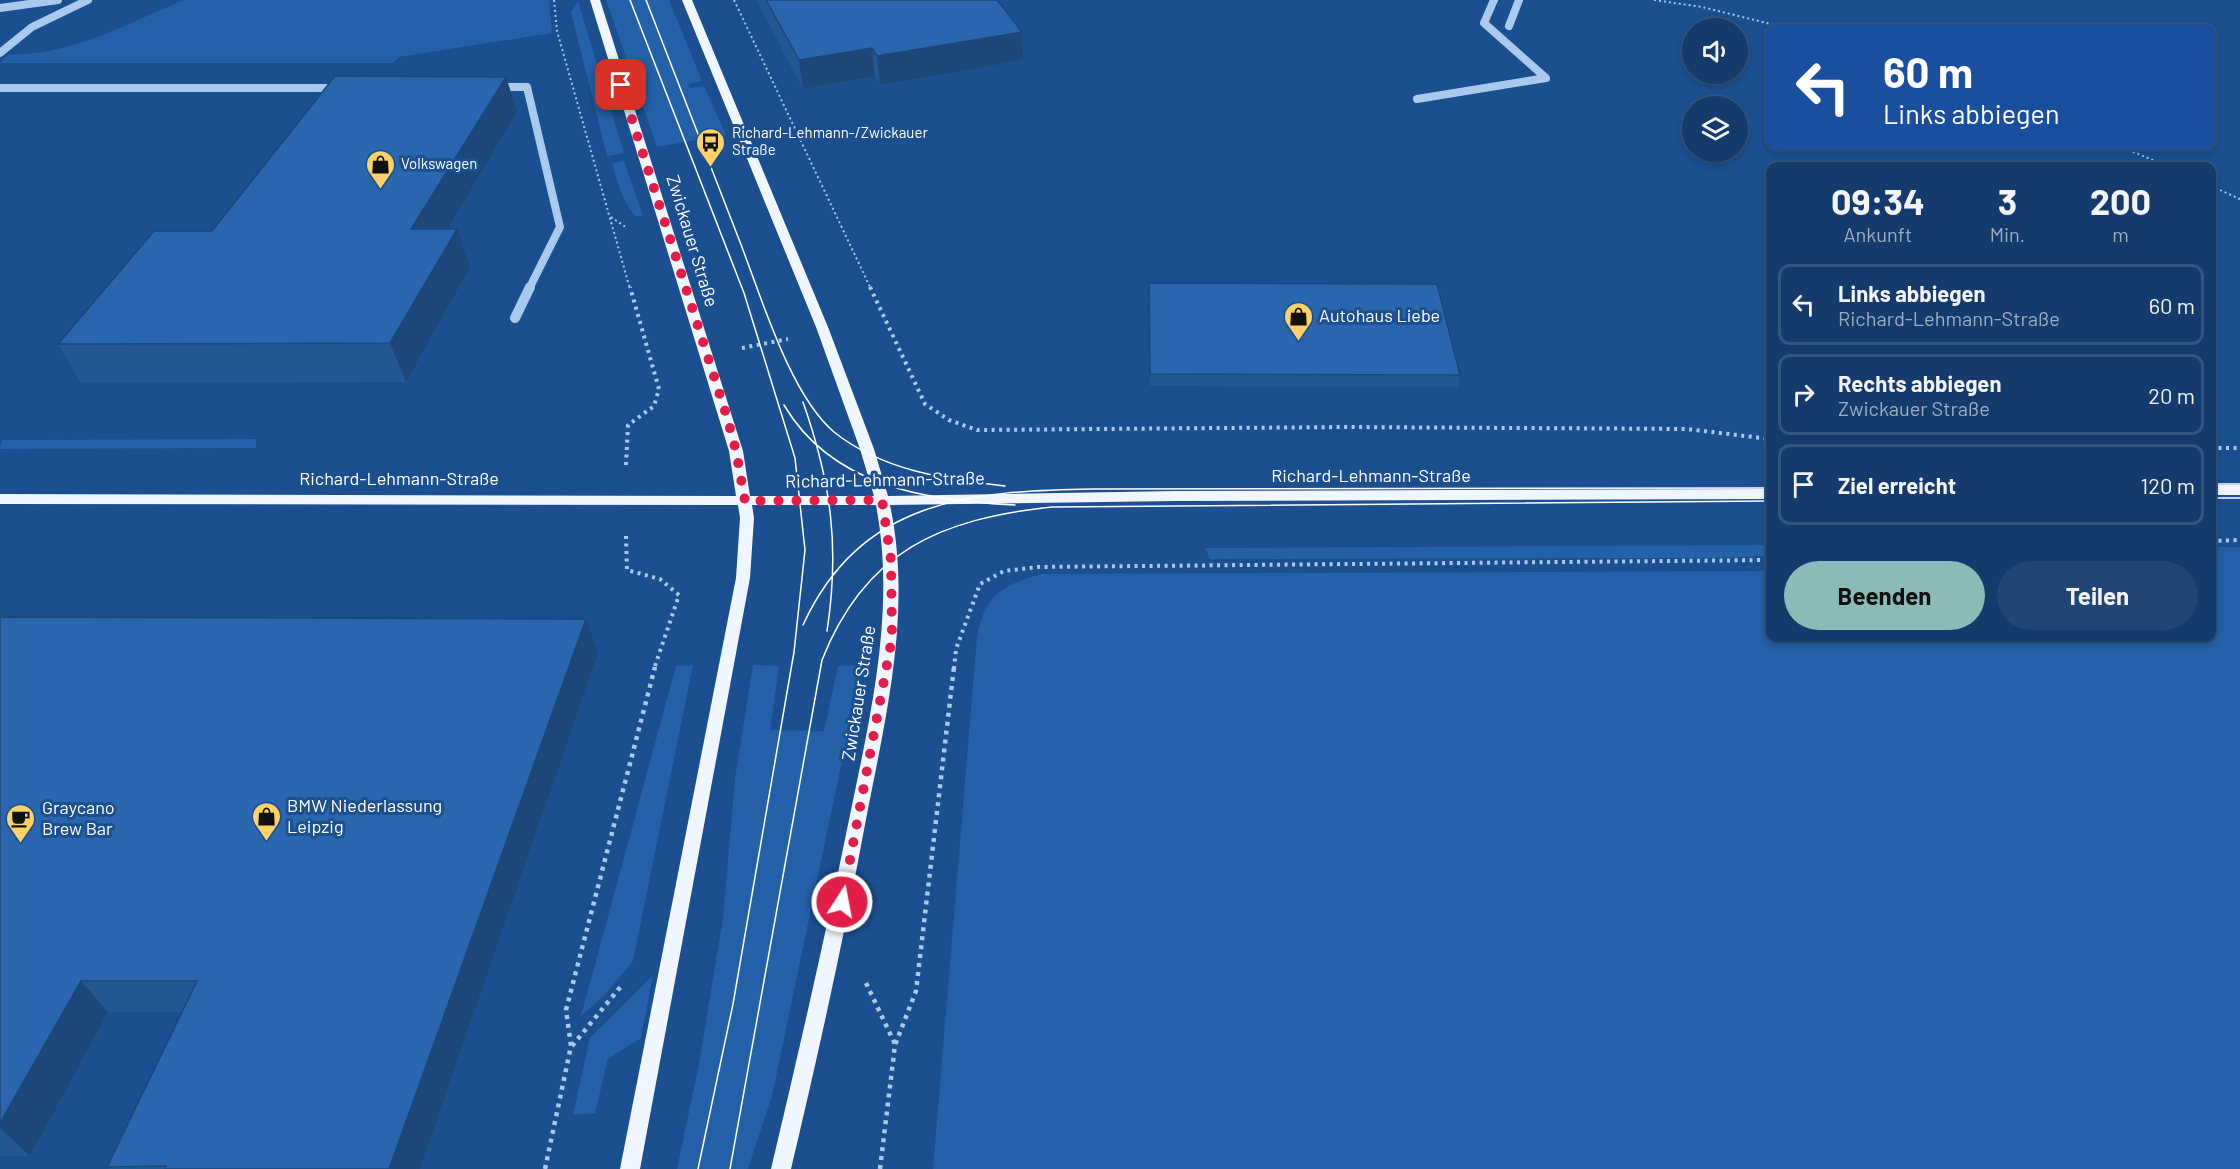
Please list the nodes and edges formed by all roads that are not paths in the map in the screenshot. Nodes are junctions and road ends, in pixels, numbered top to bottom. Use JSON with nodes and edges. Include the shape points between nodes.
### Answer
{"nodes":[{"id":1,"x":58,"y":0,"type":"edge"},
{"id":2,"x":88,"y":0,"type":"edge"},
{"id":3,"x":595,"y":0,"type":"edge"},
{"id":4,"x":687,"y":0,"type":"edge"},
{"id":5,"x":1494,"y":0,"type":"edge"},
{"id":6,"x":1519,"y":0,"type":"edge"},
{"id":7,"x":0,"y":8,"type":"edge"},
{"id":8,"x":1509,"y":26,"type":"dead end"},
{"id":9,"x":0,"y":53,"type":"edge"},
{"id":10,"x":482,"y":87,"type":"edge"},
{"id":11,"x":0,"y":88,"type":"edge"},
{"id":12,"x":346,"y":88,"type":"edge"},
{"id":13,"x":1417,"y":99,"type":"dead end"},
{"id":14,"x":515,"y":318,"type":"dead end"},
{"id":15,"x":2216,"y":490,"type":"edge"},
{"id":16,"x":2240,"y":490,"type":"edge"},
{"id":17,"x":1766,"y":494,"type":"edge"},
{"id":18,"x":0,"y":499,"type":"edge"},
{"id":19,"x":882,"y":500,"type":"junction"},
{"id":20,"x":745,"y":501,"type":"junction"},
{"id":21,"x":630,"y":1169,"type":"edge"},
{"id":22,"x":781,"y":1169,"type":"edge"}],
"edges":[{"from":1,"to":7,"type":"street"},
{"from":2,"to":9,"type":"street","via":[[32,27]]},
{"from":3,"to":20,"type":"main road","name":"Zwickauer Straße","via":[[727,417]]},
{"from":4,"to":19,"type":"main road","name":"Zwickauer Straße","via":[[722,93],[806,285],[870,456]]},
{"from":5,"to":13,"type":"street","via":[[1484,23],[1546,78]]},
{"from":6,"to":8,"type":"street"},
{"from":10,"to":14,"type":"street","via":[[527,87],[560,227]]},
{"from":11,"to":12,"type":"street"},
{"from":15,"to":16,"type":"main road"},
{"from":17,"to":19,"type":"main road","name":"Richard-Lehmann-Straße"},
{"from":18,"to":20,"type":"main road","name":"Richard-Lehmann-Straße"},
{"from":19,"to":20,"type":"main road","name":"Richard-Lehmann-Straße"},
{"from":19,"to":22,"type":"main road","name":"Zwickauer Straße","via":[[891,560],[890,650],[838,924]]},
{"from":20,"to":21,"type":"main road","name":"Zwickauer Straße","via":[[743,578]]}]}
